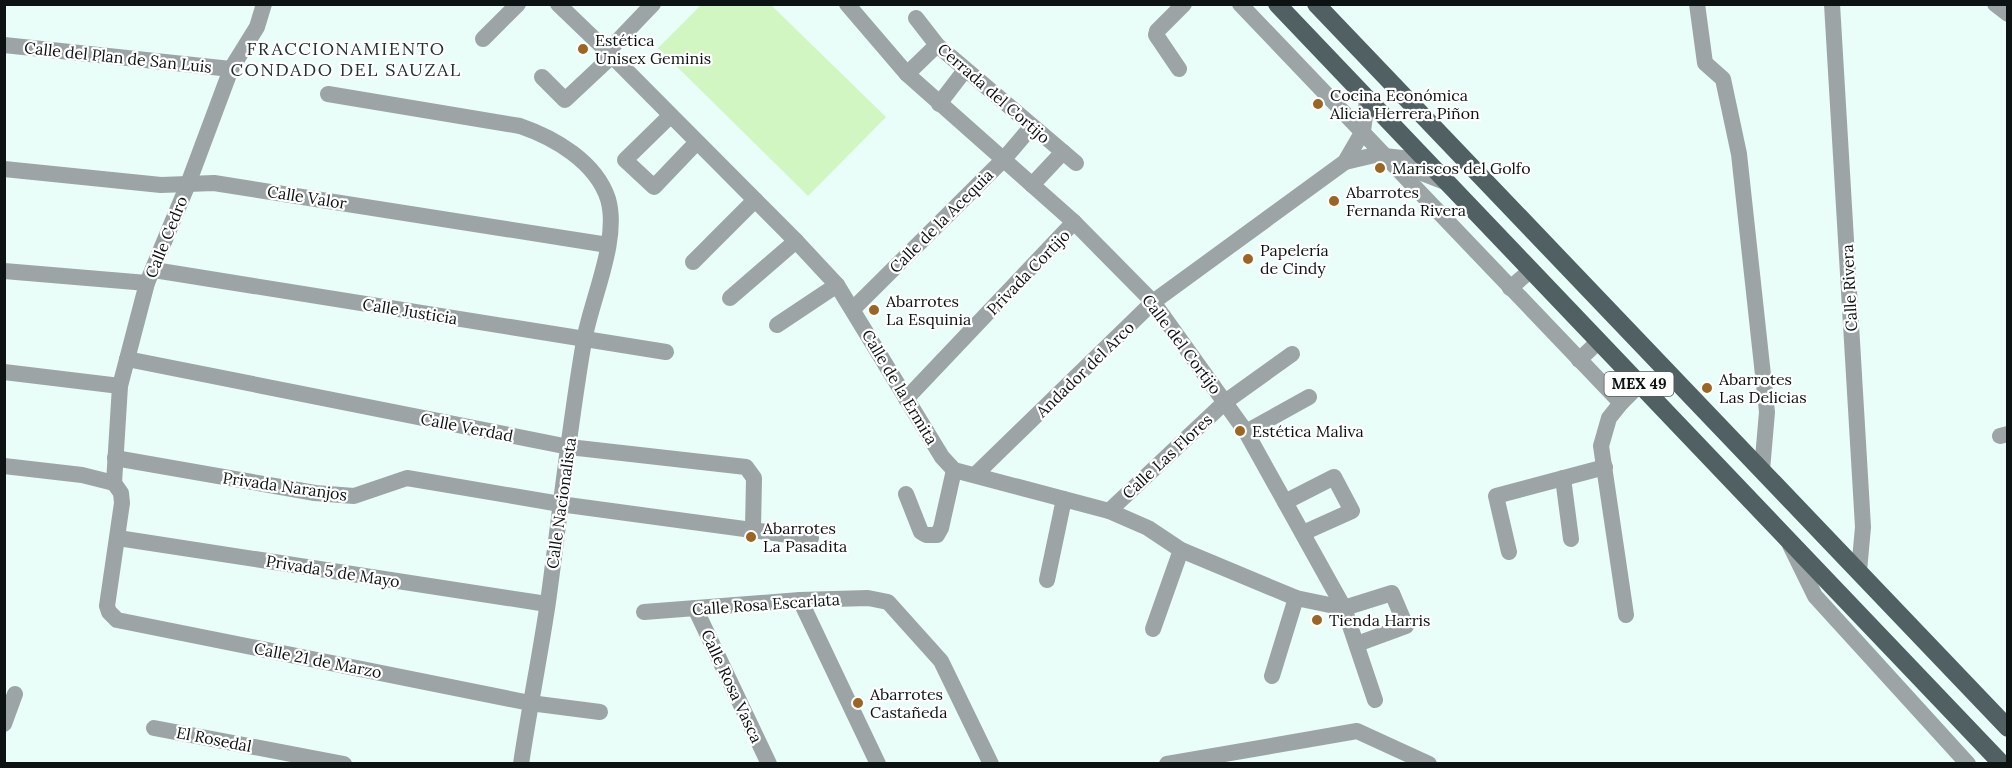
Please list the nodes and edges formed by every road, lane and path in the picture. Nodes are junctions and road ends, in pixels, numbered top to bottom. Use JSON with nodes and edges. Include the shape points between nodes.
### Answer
{"nodes":[{"id":1,"x":264,"y":4,"type":"edge"},
{"id":2,"x":518,"y":4,"type":"edge"},
{"id":3,"x":653,"y":4,"type":"edge"},
{"id":4,"x":847,"y":4,"type":"edge"},
{"id":5,"x":1184,"y":4,"type":"edge"},
{"id":6,"x":1240,"y":4,"type":"edge"},
{"id":7,"x":1277,"y":4,"type":"edge"},
{"id":8,"x":1316,"y":4,"type":"edge"},
{"id":9,"x":1697,"y":4,"type":"edge"},
{"id":10,"x":1832,"y":4,"type":"edge"},
{"id":11,"x":1995,"y":4,"type":"edge"},
{"id":12,"x":568,"y":8,"type":"edge"},
{"id":13,"x":2007,"y":14,"type":"edge"},
{"id":14,"x":916,"y":18,"type":"dead end"},
{"id":15,"x":483,"y":39,"type":"dead end"},
{"id":16,"x":4,"y":45,"type":"edge"},
{"id":17,"x":937,"y":45,"type":"junction"},
{"id":18,"x":610,"y":54,"type":"junction"},
{"id":19,"x":231,"y":69,"type":"junction"},
{"id":20,"x":1179,"y":69,"type":"dead end"},
{"id":21,"x":965,"y":70,"type":"junction"},
{"id":22,"x":907,"y":74,"type":"junction"},
{"id":23,"x":542,"y":77,"type":"dead end"},
{"id":24,"x":328,"y":94,"type":"dead end"},
{"id":25,"x":1367,"y":100,"type":"junction"},
{"id":26,"x":939,"y":104,"type":"junction"},
{"id":27,"x":670,"y":116,"type":"junction"},
{"id":28,"x":1032,"y":126,"type":"junction"},
{"id":29,"x":1363,"y":131,"type":"junction"},
{"id":30,"x":697,"y":142,"type":"junction"},
{"id":31,"x":1063,"y":152,"type":"junction"},
{"id":32,"x":1384,"y":155,"type":"junction"},
{"id":33,"x":1004,"y":159,"type":"junction"},
{"id":34,"x":1345,"y":162,"type":"junction"},
{"id":35,"x":1467,"y":162,"type":"junction"},
{"id":36,"x":1076,"y":163,"type":"dead end"},
{"id":37,"x":4,"y":169,"type":"edge"},
{"id":38,"x":1445,"y":182,"type":"junction"},
{"id":39,"x":188,"y":184,"type":"junction"},
{"id":40,"x":1032,"y":185,"type":"junction"},
{"id":41,"x":755,"y":200,"type":"junction"},
{"id":42,"x":1074,"y":222,"type":"junction"},
{"id":43,"x":796,"y":241,"type":"junction"},
{"id":44,"x":608,"y":245,"type":"junction"},
{"id":45,"x":693,"y":262,"type":"dead end"},
{"id":46,"x":1530,"y":271,"type":"junction"},
{"id":47,"x":4,"y":272,"type":"edge"},
{"id":48,"x":151,"y":276,"type":"junction"},
{"id":49,"x":837,"y":285,"type":"junction"},
{"id":50,"x":1510,"y":288,"type":"junction"},
{"id":51,"x":730,"y":298,"type":"dead end"},
{"id":52,"x":1153,"y":302,"type":"junction"},
{"id":53,"x":852,"y":309,"type":"junction"},
{"id":54,"x":777,"y":325,"type":"dead end"},
{"id":55,"x":585,"y":339,"type":"junction"},
{"id":56,"x":1598,"y":342,"type":"junction"},
{"id":57,"x":666,"y":352,"type":"dead end"},
{"id":58,"x":1292,"y":354,"type":"dead end"},
{"id":59,"x":127,"y":359,"type":"junction"},
{"id":60,"x":1579,"y":360,"type":"junction"},
{"id":61,"x":1660,"y":363,"type":"junction"},
{"id":62,"x":4,"y":372,"type":"edge"},
{"id":63,"x":1639,"y":385,"type":"junction"},
{"id":64,"x":120,"y":386,"type":"junction"},
{"id":65,"x":1309,"y":397,"type":"dead end"},
{"id":66,"x":906,"y":399,"type":"junction"},
{"id":67,"x":1225,"y":402,"type":"junction"},
{"id":68,"x":1621,"y":403,"type":"junction"},
{"id":69,"x":1246,"y":432,"type":"junction"},
{"id":70,"x":569,"y":447,"type":"junction"},
{"id":71,"x":115,"y":458,"type":"junction"},
{"id":72,"x":4,"y":466,"type":"edge"},
{"id":73,"x":1605,"y":467,"type":"junction"},
{"id":74,"x":954,"y":470,"type":"junction"},
{"id":75,"x":1762,"y":470,"type":"junction"},
{"id":76,"x":975,"y":476,"type":"junction"},
{"id":77,"x":1563,"y":477,"type":"junction"},
{"id":78,"x":114,"y":483,"type":"junction"},
{"id":79,"x":906,"y":494,"type":"dead end"},
{"id":80,"x":1064,"y":499,"type":"junction"},
{"id":81,"x":1285,"y":502,"type":"junction"},
{"id":82,"x":560,"y":504,"type":"junction"},
{"id":83,"x":1109,"y":511,"type":"junction"},
{"id":84,"x":753,"y":529,"type":"junction"},
{"id":85,"x":1303,"y":533,"type":"junction"},
{"id":86,"x":118,"y":538,"type":"junction"},
{"id":87,"x":810,"y":538,"type":"dead end"},
{"id":88,"x":1571,"y":539,"type":"dead end"},
{"id":89,"x":1787,"y":539,"type":"junction"},
{"id":90,"x":1181,"y":550,"type":"junction"},
{"id":91,"x":1509,"y":552,"type":"dead end"},
{"id":92,"x":1859,"y":571,"type":"junction"},
{"id":93,"x":1047,"y":580,"type":"dead end"},
{"id":94,"x":1296,"y":598,"type":"junction"},
{"id":95,"x":800,"y":600,"type":"junction"},
{"id":96,"x":548,"y":604,"type":"junction"},
{"id":97,"x":695,"y":608,"type":"junction"},
{"id":98,"x":1344,"y":608,"type":"junction"},
{"id":99,"x":109,"y":612,"type":"joint"},
{"id":100,"x":644,"y":612,"type":"dead end"},
{"id":101,"x":1626,"y":615,"type":"dead end"},
{"id":102,"x":1153,"y":629,"type":"dead end"},
{"id":103,"x":1357,"y":644,"type":"junction"},
{"id":104,"x":1272,"y":676,"type":"dead end"},
{"id":105,"x":15,"y":694,"type":"dead end"},
{"id":106,"x":1376,"y":700,"type":"dead end"},
{"id":107,"x":530,"y":703,"type":"junction"},
{"id":108,"x":600,"y":712,"type":"dead end"},
{"id":109,"x":4,"y":724,"type":"edge"},
{"id":110,"x":154,"y":728,"type":"dead end"},
{"id":111,"x":2007,"y":728,"type":"edge"},
{"id":112,"x":344,"y":764,"type":"edge"},
{"id":113,"x":521,"y":764,"type":"edge"},
{"id":114,"x":768,"y":764,"type":"edge"},
{"id":115,"x":878,"y":764,"type":"edge"},
{"id":116,"x":991,"y":764,"type":"edge"},
{"id":117,"x":1167,"y":764,"type":"edge"},
{"id":118,"x":1429,"y":764,"type":"edge"},
{"id":119,"x":1968,"y":764,"type":"edge"},
{"id":120,"x":2002,"y":764,"type":"edge"}],
"edges":[{"from":1,"to":19,"type":"street","name":"Calle Cedro","via":[[257,27]]},
{"from":2,"to":15,"type":"street"},
{"from":3,"to":18,"type":"street"},
{"from":4,"to":22,"type":"street","name":"Calle del Cortijo"},
{"from":5,"to":20,"type":"street","via":[[1156,35]]},
{"from":6,"to":29,"type":"street"},
{"from":7,"to":25,"type":"main road","number":"MEX 49"},
{"from":8,"to":35,"type":"main road","number":"MEX 49"},
{"from":9,"to":75,"type":"street","via":[[1705,63],[1724,79],[1739,154],[1767,412]]},
{"from":10,"to":92,"type":"street","name":"Calle Rivera","via":[[1863,527]]},
{"from":11,"to":13,"type":"street"},
{"from":12,"to":18,"type":"street","name":"Calle de la Ermita"},
{"from":14,"to":17,"type":"street","name":"Cerrada del Cortijo"},
{"from":16,"to":19,"type":"street","name":"Calle del Plan de San Luis"},
{"from":17,"to":21,"type":"street","name":"Cerrada del Cortijo"},
{"from":17,"to":22,"type":"street"},
{"from":18,"to":23,"type":"street","via":[[565,100]]},
{"from":18,"to":27,"type":"street","name":"Calle de la Ermita"},
{"from":19,"to":39,"type":"street","name":"Calle Cedro"},
{"from":21,"to":26,"type":"street"},
{"from":21,"to":28,"type":"street","name":"Cerrada del Cortijo"},
{"from":22,"to":26,"type":"street","name":"Calle del Cortijo"},
{"from":24,"to":44,"type":"street","name":"Calle Nacionalista","via":[[520,126],[544,134],[573,152],[599,180],[611,216]]},
{"from":25,"to":29,"type":"street","name":"Andador del Arco"},
{"from":25,"to":38,"type":"main road","number":"MEX 49"},
{"from":26,"to":33,"type":"street","name":"Calle del Cortijo"},
{"from":27,"to":30,"type":"street","name":"Calle de la Ermita"},
{"from":27,"to":30,"type":"street","via":[[625,160],[654,187]]},
{"from":28,"to":31,"type":"street","name":"Cerrada del Cortijo"},
{"from":28,"to":33,"type":"street","name":"Calle de la Acequia"},
{"from":29,"to":32,"type":"street"},
{"from":29,"to":34,"type":"street","name":"Andador del Arco"},
{"from":30,"to":41,"type":"street","name":"Calle de la Ermita"},
{"from":31,"to":36,"type":"street","name":"Cerrada del Cortijo"},
{"from":31,"to":40,"type":"street"},
{"from":32,"to":34,"type":"street","name":"Andador del Arco"},
{"from":32,"to":38,"type":"street","via":[[1402,158],[1422,174]]},
{"from":32,"to":50,"type":"street"},
{"from":33,"to":40,"type":"street","name":"Calle del Cortijo"},
{"from":33,"to":53,"type":"street","name":"Calle de la Acequia"},
{"from":34,"to":52,"type":"street","name":"Andador del Arco"},
{"from":35,"to":38,"type":"main road"},
{"from":35,"to":61,"type":"main road","number":"MEX 49"},
{"from":37,"to":39,"type":"street","name":"Calle Valor","via":[[161,185]]},
{"from":38,"to":46,"type":"main road","number":"MEX 49"},
{"from":39,"to":44,"type":"street","name":"Calle Valor","via":[[214,183]]},
{"from":39,"to":48,"type":"street","name":"Calle Cedro"},
{"from":40,"to":42,"type":"street","name":"Calle del Cortijo"},
{"from":41,"to":43,"type":"street","name":"Calle de la Ermita"},
{"from":41,"to":45,"type":"street"},
{"from":42,"to":52,"type":"street","name":"Calle del Cortijo"},
{"from":42,"to":66,"type":"street","name":"Privada Cortijo"},
{"from":43,"to":49,"type":"street","name":"Calle de la Ermita"},
{"from":43,"to":51,"type":"street"},
{"from":44,"to":55,"type":"street","name":"Calle Nacionalista"},
{"from":46,"to":50,"type":"street"},
{"from":46,"to":56,"type":"main road","number":"MEX 49"},
{"from":47,"to":48,"type":"street","name":"Calle Justicia"},
{"from":48,"to":55,"type":"street","name":"Calle Justicia"},
{"from":48,"to":59,"type":"street","name":"Calle Cedro"},
{"from":49,"to":53,"type":"street","name":"Calle de la Ermita"},
{"from":49,"to":54,"type":"street"},
{"from":50,"to":60,"type":"street"},
{"from":52,"to":67,"type":"street","name":"Calle del Cortijo"},
{"from":52,"to":76,"type":"street","name":"Andador del Arco"},
{"from":53,"to":66,"type":"street","name":"Calle de la Ermita"},
{"from":55,"to":57,"type":"street","name":"Calle Justicia"},
{"from":55,"to":70,"type":"street","name":"Calle Nacionalista"},
{"from":56,"to":60,"type":"street"},
{"from":56,"to":63,"type":"main road","number":"MEX 49"},
{"from":58,"to":67,"type":"street","name":"Calle Las Flores"},
{"from":59,"to":64,"type":"street","name":"Calle Cedro"},
{"from":59,"to":70,"type":"street","name":"Calle Verdad"},
{"from":60,"to":68,"type":"street"},
{"from":61,"to":63,"type":"main road"},
{"from":61,"to":75,"type":"main road","number":"MEX 49"},
{"from":62,"to":64,"type":"street"},
{"from":63,"to":68,"type":"street"},
{"from":63,"to":89,"type":"main road","number":"MEX 49"},
{"from":64,"to":71,"type":"street","name":"Calle Cedro"},
{"from":65,"to":69,"type":"street"},
{"from":66,"to":74,"type":"street","name":"Calle de la Ermita"},
{"from":67,"to":69,"type":"street","name":"Calle del Cortijo"},
{"from":67,"to":83,"type":"street","name":"Calle Las Flores"},
{"from":68,"to":73,"type":"street","via":[[1610,418],[1601,446]]},
{"from":69,"to":81,"type":"street","name":"Calle del Cortijo"},
{"from":70,"to":82,"type":"street","name":"Calle Nacionalista"},
{"from":70,"to":84,"type":"street","name":"Calle Verdad","via":[[746,467],[754,477]]},
{"from":71,"to":78,"type":"street","name":"Calle Cedro"},
{"from":71,"to":82,"type":"street","name":"Privada Naranjos","via":[[315,493],[354,496],[407,478]]},
{"from":72,"to":78,"type":"street","via":[[82,475]]},
{"from":73,"to":77,"type":"street"},
{"from":73,"to":101,"type":"street"},
{"from":74,"to":76,"type":"street"},
{"from":74,"to":79,"type":"street","via":[[937,535],[921,532]]},
{"from":75,"to":92,"type":"main road","number":"MEX 49"},
{"from":76,"to":80,"type":"street"},
{"from":77,"to":88,"type":"street"},
{"from":77,"to":91,"type":"street","via":[[1496,496]]},
{"from":78,"to":86,"type":"street","name":"Calle Cedro","via":[[122,503]]},
{"from":80,"to":83,"type":"street"},
{"from":80,"to":93,"type":"street"},
{"from":81,"to":85,"type":"street","name":"Calle del Cortijo"},
{"from":81,"to":85,"type":"street","via":[[1334,477],[1353,511]]},
{"from":82,"to":84,"type":"street","name":"Privada Naranjos"},
{"from":82,"to":96,"type":"street","name":"Calle Nacionalista"},
{"from":83,"to":90,"type":"street","via":[[1148,528]]},
{"from":84,"to":87,"type":"street","name":"Privada Naranjos"},
{"from":85,"to":98,"type":"street","name":"Calle del Cortijo"},
{"from":86,"to":96,"type":"street","name":"Privada 5 de Mayo"},
{"from":86,"to":99,"type":"street","name":"Calle Cedro"},
{"from":89,"to":119,"type":"street","via":[[1815,596]]},
{"from":89,"to":120,"type":"main road","number":"MEX 49"},
{"from":90,"to":94,"type":"street"},
{"from":90,"to":102,"type":"street"},
{"from":92,"to":111,"type":"main road","number":"MEX 49"},
{"from":94,"to":98,"type":"street"},
{"from":94,"to":104,"type":"street"},
{"from":95,"to":97,"type":"street","name":"Calle Rosa Escarlata"},
{"from":95,"to":115,"type":"street"},
{"from":95,"to":116,"type":"street","name":"Calle Rosa Escarlata","via":[[868,598],[888,602],[941,661]]},
{"from":96,"to":107,"type":"street","name":"Calle Nacionalista"},
{"from":97,"to":100,"type":"street","name":"Calle Rosa Escarlata"},
{"from":97,"to":114,"type":"street","name":"Calle Rosa Vasca"},
{"from":98,"to":103,"type":"street","name":"Calle del Cortijo"},
{"from":98,"to":103,"type":"street","via":[[1392,593],[1406,626]]},
{"from":99,"to":107,"type":"street","name":"Calle 21 de Marzo","via":[[117,620]]},
{"from":103,"to":106,"type":"street","name":"Calle del Cortijo"},
{"from":105,"to":109,"type":"street"},
{"from":107,"to":108,"type":"street","name":"Calle 21 de Marzo"},
{"from":107,"to":113,"type":"street","name":"Calle Nacionalista"},
{"from":110,"to":112,"type":"street","name":"El Rosedal"},
{"from":117,"to":118,"type":"street","via":[[1357,731]]}]}
